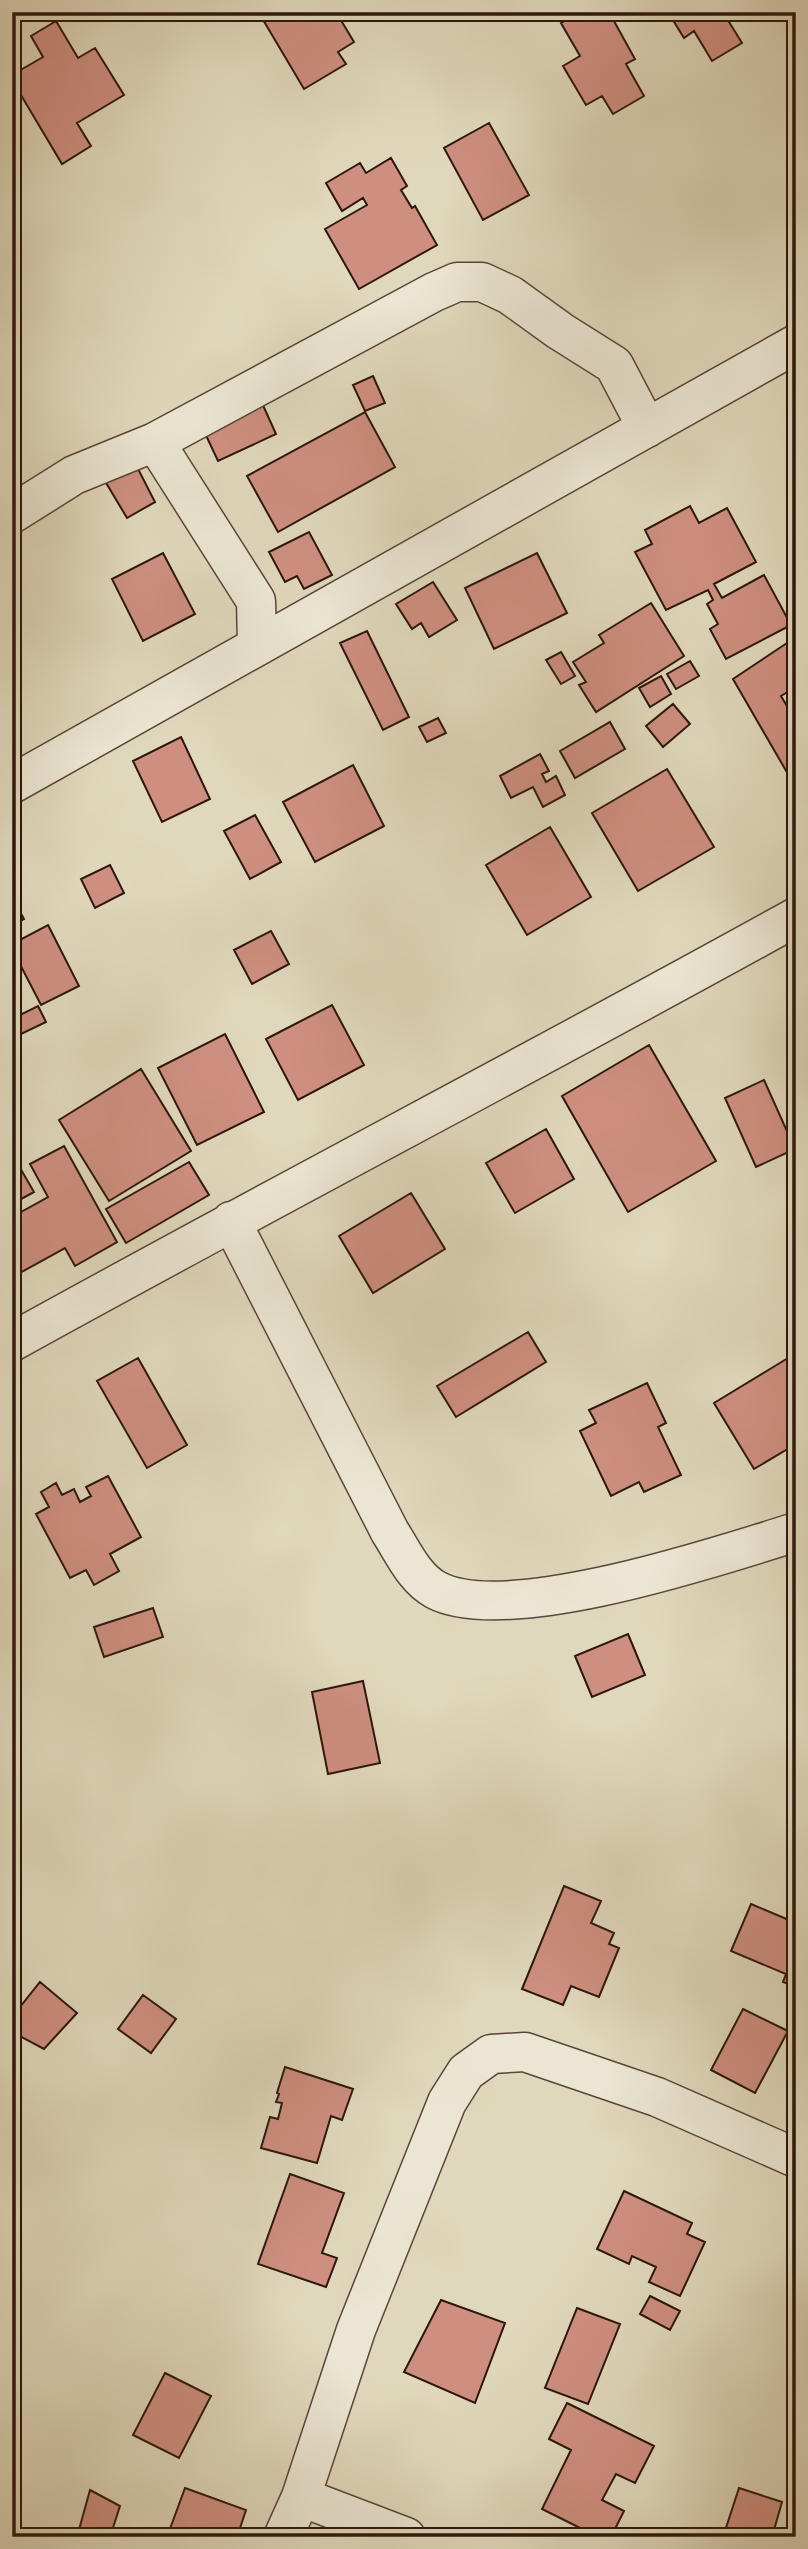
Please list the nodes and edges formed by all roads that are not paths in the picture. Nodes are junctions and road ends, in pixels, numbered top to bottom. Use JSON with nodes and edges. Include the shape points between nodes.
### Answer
{"nodes":[{"id":1,"x":796,"y":344,"type":"edge"},
{"id":2,"x":647,"y":428,"type":"junction"},
{"id":3,"x":155,"y":442,"type":"junction"},
{"id":4,"x":12,"y":514,"type":"edge"},
{"id":5,"x":257,"y":645,"type":"junction"},
{"id":6,"x":12,"y":784,"type":"edge"},
{"id":7,"x":796,"y":917,"type":"edge"},
{"id":8,"x":231,"y":1221,"type":"junction"},
{"id":9,"x":12,"y":1342,"type":"edge"},
{"id":10,"x":796,"y":1532,"type":"edge"},
{"id":11,"x":796,"y":2158,"type":"edge"},
{"id":12,"x":301,"y":2497,"type":"junction"},
{"id":13,"x":283,"y":2537,"type":"edge"},
{"id":14,"x":407,"y":2537,"type":"edge"}],
"edges":[{"from":1,"to":2,"type":"street"},
{"from":2,"to":3,"type":"street","via":[[614,365],[510,295],[482,282],[457,282]]},
{"from":2,"to":5,"type":"street"},
{"from":3,"to":4,"type":"street","via":[[74,475]]},
{"from":3,"to":5,"type":"street","via":[[256,601]]},
{"from":5,"to":6,"type":"street"},
{"from":7,"to":8,"type":"street"},
{"from":8,"to":9,"type":"street"},
{"from":8,"to":10,"type":"street","via":[[390,1532],[418,1576],[437,1590],[467,1598],[509,1600],[571,1593],[697,1563]]},
{"from":11,"to":12,"type":"street","via":[[657,2097],[559,2062],[526,2052],[491,2054],[466,2072],[447,2102],[356,2330]]},
{"from":12,"to":13,"type":"street"},
{"from":12,"to":14,"type":"street"}]}
